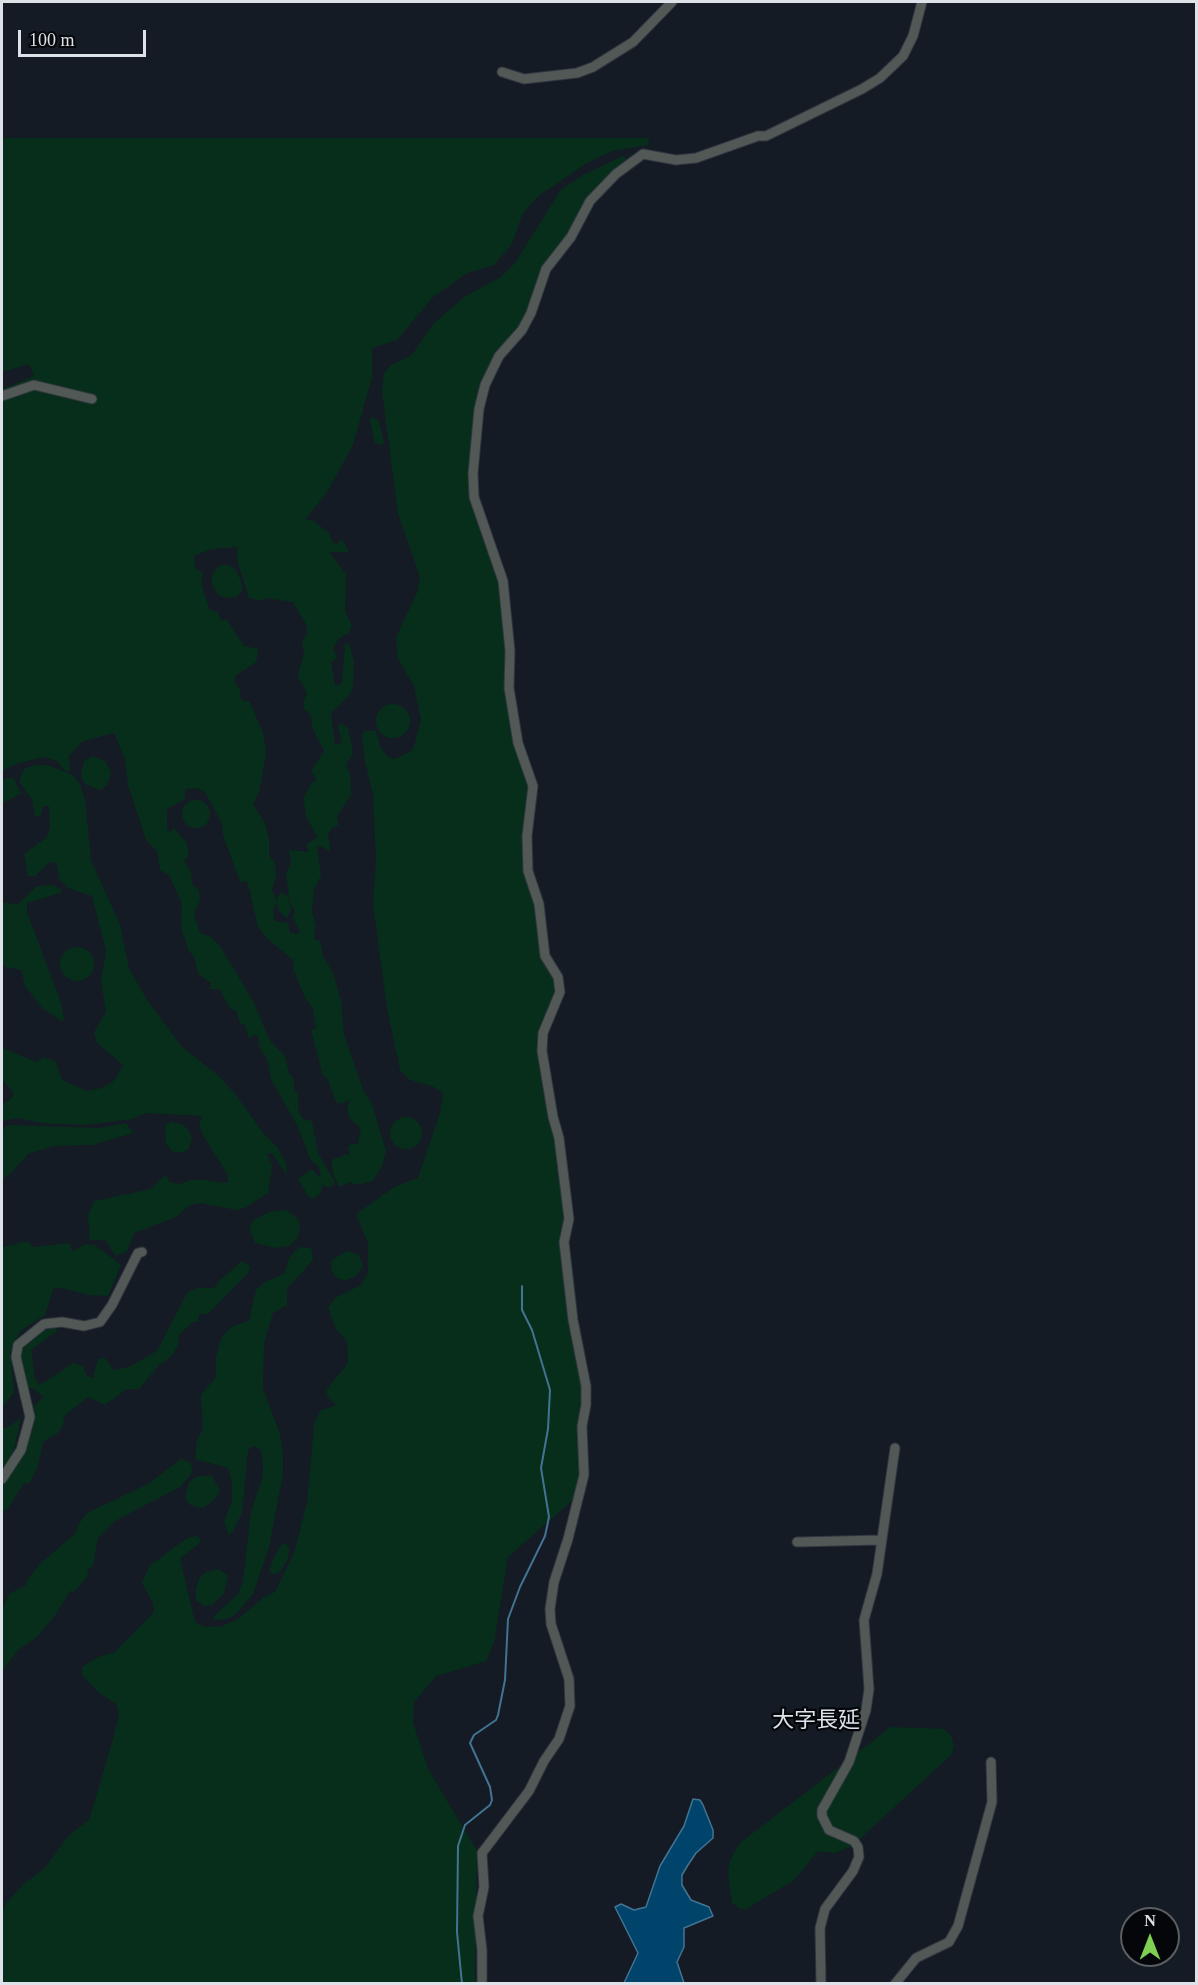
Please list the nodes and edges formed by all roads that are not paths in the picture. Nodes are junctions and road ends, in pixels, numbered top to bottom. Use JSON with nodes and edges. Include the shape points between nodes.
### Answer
{"nodes":[{"id":1,"x":672,"y":2,"type":"edge"},
{"id":2,"x":922,"y":2,"type":"edge"},
{"id":3,"x":502,"y":72,"type":"dead end"},
{"id":4,"x":2,"y":396,"type":"edge"},
{"id":5,"x":92,"y":399,"type":"dead end"},
{"id":6,"x":142,"y":1252,"type":"dead end"},
{"id":7,"x":895,"y":1448,"type":"dead end"},
{"id":8,"x":2,"y":1479,"type":"edge"},
{"id":9,"x":880,"y":1540,"type":"junction"},
{"id":10,"x":797,"y":1542,"type":"dead end"},
{"id":11,"x":991,"y":1762,"type":"dead end"},
{"id":12,"x":482,"y":1983,"type":"edge"},
{"id":13,"x":821,"y":1983,"type":"edge"},
{"id":14,"x":895,"y":1983,"type":"edge"}],
"edges":[{"from":1,"to":3,"type":"street","via":[[633,42],[593,67],[577,73],[524,79]]},
{"from":2,"to":12,"type":"street","via":[[903,56],[880,78],[766,136],[696,158],[676,160],[643,154],[616,174],[590,201],[546,269],[531,313],[499,356],[479,409],[474,496],[503,581],[518,743],[533,786],[526,836],[528,871],[539,904],[545,956],[558,977],[560,992],[543,1034],[542,1050],[560,1138],[569,1219],[564,1242],[586,1395],[582,1426],[584,1475],[550,1609],[569,1679],[570,1707],[559,1739],[529,1791],[482,1853],[484,1887],[478,1916]]},
{"from":4,"to":5,"type":"street","via":[[34,385]]},
{"from":6,"to":8,"type":"street","via":[[100,1322],[44,1324],[18,1345],[16,1357],[30,1417],[21,1450]]},
{"from":7,"to":9,"type":"street"},
{"from":9,"to":10,"type":"street"},
{"from":9,"to":13,"type":"street","via":[[873,1592],[864,1620],[869,1689],[866,1710],[849,1762],[822,1810],[829,1830],[854,1841],[859,1857],[825,1909],[820,1928]]},
{"from":11,"to":14,"type":"street","via":[[992,1802],[958,1926],[949,1942],[916,1958]]}]}
